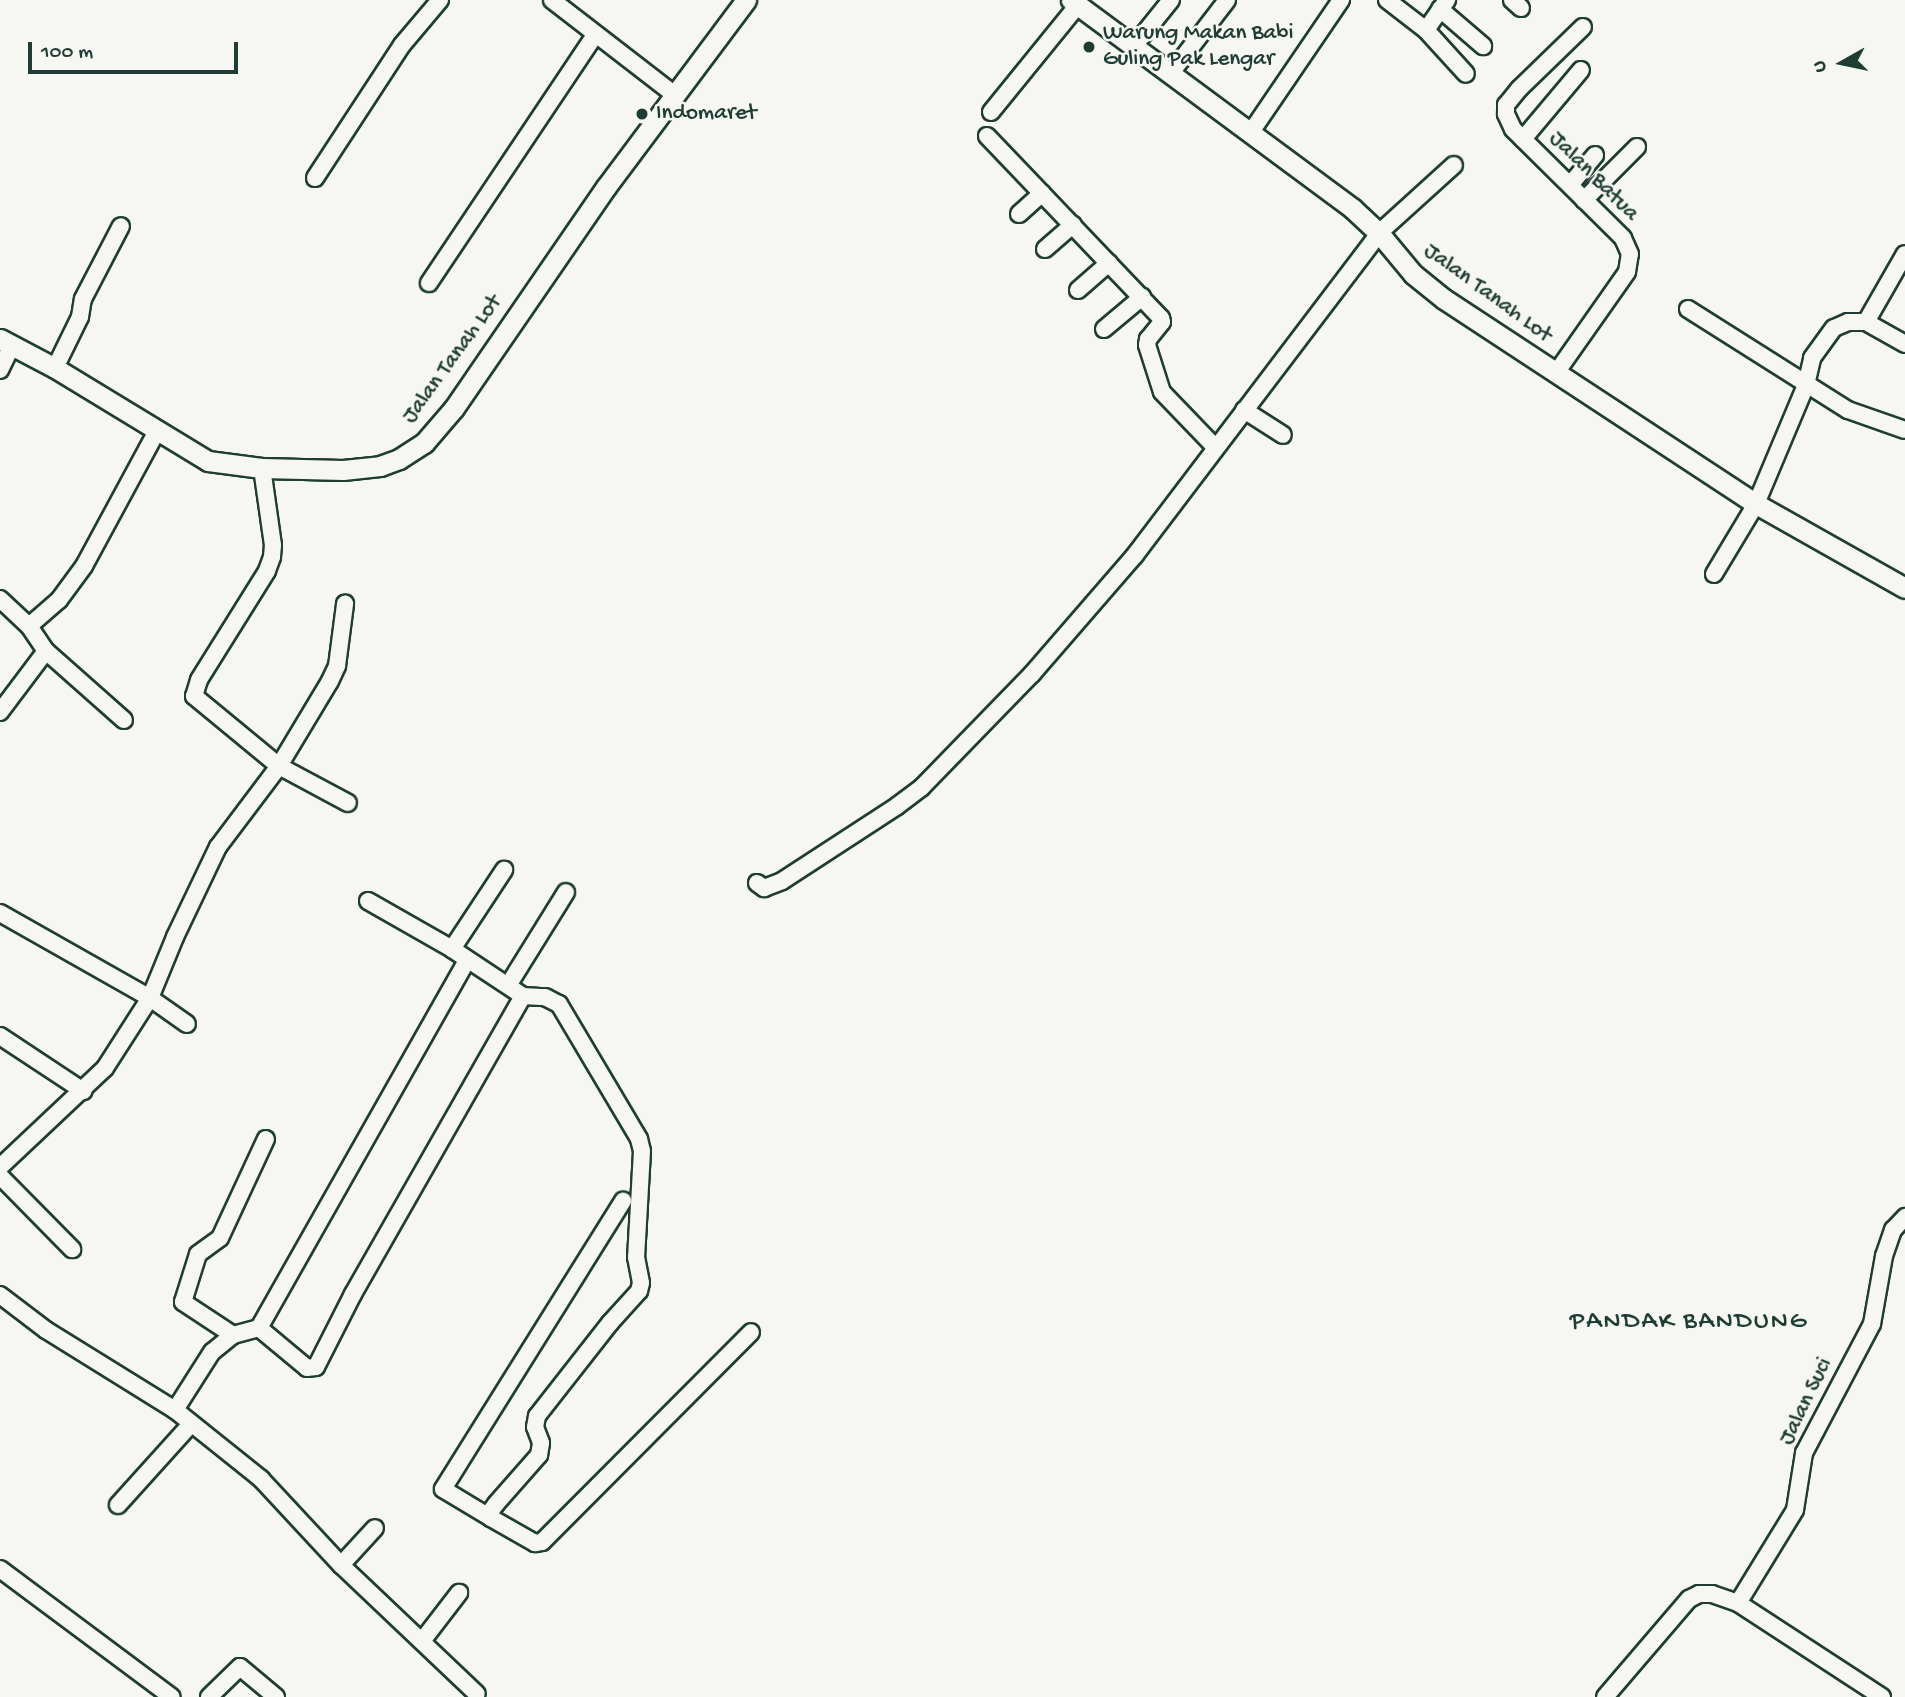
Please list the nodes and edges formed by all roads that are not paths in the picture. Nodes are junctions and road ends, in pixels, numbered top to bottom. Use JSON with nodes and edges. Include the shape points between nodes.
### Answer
{"nodes":[{"id":1,"x":440,"y":0,"type":"edge"},
{"id":2,"x":552,"y":0,"type":"edge"},
{"id":3,"x":746,"y":0,"type":"edge"},
{"id":4,"x":1171,"y":0,"type":"edge"},
{"id":5,"x":1227,"y":0,"type":"edge"},
{"id":6,"x":1340,"y":0,"type":"edge"},
{"id":7,"x":1387,"y":0,"type":"edge"},
{"id":8,"x":1074,"y":3,"type":"edge"},
{"id":9,"x":1443,"y":5,"type":"edge"},
{"id":10,"x":1583,"y":27,"type":"dead end"},
{"id":11,"x":1426,"y":30,"type":"junction"},
{"id":12,"x":595,"y":35,"type":"junction"},
{"id":13,"x":1483,"y":46,"type":"dead end"},
{"id":14,"x":1134,"y":47,"type":"junction"},
{"id":15,"x":1581,"y":70,"type":"dead end"},
{"id":16,"x":1171,"y":73,"type":"junction"},
{"id":17,"x":1466,"y":74,"type":"dead end"},
{"id":18,"x":676,"y":96,"type":"junction"},
{"id":19,"x":991,"y":112,"type":"dead end"},
{"id":20,"x":1251,"y":132,"type":"junction"},
{"id":21,"x":987,"y":136,"type":"dead end"},
{"id":22,"x":1523,"y":139,"type":"junction"},
{"id":23,"x":1637,"y":147,"type":"dead end"},
{"id":24,"x":1595,"y":155,"type":"dead end"},
{"id":25,"x":1454,"y":165,"type":"dead end"},
{"id":26,"x":315,"y":178,"type":"dead end"},
{"id":27,"x":1570,"y":185,"type":"junction"},
{"id":28,"x":1042,"y":193,"type":"junction"},
{"id":29,"x":1584,"y":200,"type":"junction"},
{"id":30,"x":1019,"y":214,"type":"dead end"},
{"id":31,"x":1073,"y":225,"type":"junction"},
{"id":32,"x":121,"y":226,"type":"dead end"},
{"id":33,"x":1379,"y":233,"type":"junction"},
{"id":34,"x":1045,"y":249,"type":"dead end"},
{"id":35,"x":1905,"y":254,"type":"edge"},
{"id":36,"x":1109,"y":262,"type":"junction"},
{"id":37,"x":429,"y":283,"type":"dead end"},
{"id":38,"x":1078,"y":290,"type":"dead end"},
{"id":39,"x":1142,"y":297,"type":"junction"},
{"id":40,"x":1688,"y":309,"type":"dead end"},
{"id":41,"x":1866,"y":322,"type":"junction"},
{"id":42,"x":1104,"y":329,"type":"dead end"},
{"id":43,"x":6,"y":342,"type":"edge"},
{"id":44,"x":1905,"y":344,"type":"edge"},
{"id":45,"x":55,"y":368,"type":"junction"},
{"id":46,"x":0,"y":370,"type":"edge"},
{"id":47,"x":1556,"y":373,"type":"junction"},
{"id":48,"x":1805,"y":385,"type":"junction"},
{"id":49,"x":1244,"y":410,"type":"junction"},
{"id":50,"x":1905,"y":430,"type":"edge"},
{"id":51,"x":157,"y":432,"type":"junction"},
{"id":52,"x":1283,"y":435,"type":"dead end"},
{"id":53,"x":1215,"y":447,"type":"junction"},
{"id":54,"x":262,"y":468,"type":"junction"},
{"id":55,"x":1756,"y":504,"type":"junction"},
{"id":56,"x":1714,"y":574,"type":"dead end"},
{"id":57,"x":1905,"y":588,"type":"edge"},
{"id":58,"x":0,"y":599,"type":"edge"},
{"id":59,"x":345,"y":604,"type":"dead end"},
{"id":60,"x":29,"y":626,"type":"junction"},
{"id":61,"x":46,"y":651,"type":"junction"},
{"id":62,"x":0,"y":712,"type":"edge"},
{"id":63,"x":124,"y":720,"type":"dead end"},
{"id":64,"x":279,"y":766,"type":"junction"},
{"id":65,"x":348,"y":803,"type":"dead end"},
{"id":66,"x":504,"y":870,"type":"dead end"},
{"id":67,"x":757,"y":883,"type":"dead end"},
{"id":68,"x":566,"y":892,"type":"dead end"},
{"id":69,"x":368,"y":901,"type":"dead end"},
{"id":70,"x":0,"y":913,"type":"edge"},
{"id":71,"x":452,"y":949,"type":"junction"},
{"id":72,"x":467,"y":960,"type":"junction"},
{"id":73,"x":509,"y":984,"type":"junction"},
{"id":74,"x":523,"y":996,"type":"junction"},
{"id":75,"x":150,"y":998,"type":"junction"},
{"id":76,"x":187,"y":1024,"type":"dead end"},
{"id":77,"x":0,"y":1036,"type":"edge"},
{"id":78,"x":83,"y":1091,"type":"junction"},
{"id":79,"x":266,"y":1139,"type":"dead end"},
{"id":80,"x":0,"y":1167,"type":"edge"},
{"id":81,"x":0,"y":1176,"type":"edge"},
{"id":82,"x":623,"y":1201,"type":"dead end"},
{"id":83,"x":1905,"y":1217,"type":"edge"},
{"id":84,"x":72,"y":1249,"type":"dead end"},
{"id":85,"x":0,"y":1295,"type":"edge"},
{"id":86,"x":259,"y":1328,"type":"junction"},
{"id":87,"x":751,"y":1332,"type":"dead end"},
{"id":88,"x":233,"y":1335,"type":"junction"},
{"id":89,"x":176,"y":1410,"type":"junction"},
{"id":90,"x":191,"y":1424,"type":"junction"},
{"id":91,"x":118,"y":1506,"type":"dead end"},
{"id":92,"x":491,"y":1518,"type":"junction"},
{"id":93,"x":375,"y":1528,"type":"dead end"},
{"id":94,"x":341,"y":1565,"type":"junction"},
{"id":95,"x":0,"y":1569,"type":"edge"},
{"id":96,"x":460,"y":1593,"type":"dead end"},
{"id":97,"x":1738,"y":1603,"type":"junction"},
{"id":98,"x":422,"y":1641,"type":"junction"},
{"id":99,"x":477,"y":1694,"type":"dead end"},
{"id":100,"x":172,"y":1697,"type":"edge"},
{"id":101,"x":209,"y":1697,"type":"edge"},
{"id":102,"x":276,"y":1697,"type":"edge"},
{"id":103,"x":1605,"y":1697,"type":"edge"},
{"id":104,"x":1882,"y":1697,"type":"edge"}],
"edges":[{"from":1,"to":26,"type":"street","via":[[402,45]]},
{"from":2,"to":12,"type":"street"},
{"from":3,"to":18,"type":"main road","name":"Jalan Tanah Lot"},
{"from":4,"to":14,"type":"street"},
{"from":5,"to":16,"type":"street"},
{"from":6,"to":20,"type":"street"},
{"from":7,"to":11,"type":"street"},
{"from":8,"to":14,"type":"main road","name":"Jalan Tanah Lot"},
{"from":8,"to":19,"type":"street"},
{"from":9,"to":11,"type":"street"},
{"from":9,"to":13,"type":"street"},
{"from":10,"to":22,"type":"street","name":"Jalan Batua","via":[[1506,106],[1513,129]]},
{"from":11,"to":17,"type":"street"},
{"from":12,"to":18,"type":"street"},
{"from":12,"to":37,"type":"street"},
{"from":14,"to":16,"type":"main road","name":"Jalan Tanah Lot"},
{"from":15,"to":22,"type":"street"},
{"from":16,"to":20,"type":"main road","name":"Jalan Tanah Lot"},
{"from":18,"to":54,"type":"main road","name":"Jalan Tanah Lot","via":[[606,187],[454,408],[424,443],[399,459],[365,469]]},
{"from":20,"to":33,"type":"main road","name":"Jalan Tanah Lot"},
{"from":21,"to":28,"type":"street"},
{"from":22,"to":27,"type":"street","name":"Jalan Batua"},
{"from":23,"to":29,"type":"street"},
{"from":24,"to":27,"type":"street"},
{"from":25,"to":33,"type":"street"},
{"from":27,"to":29,"type":"street","name":"Jalan Batua"},
{"from":28,"to":30,"type":"street"},
{"from":28,"to":31,"type":"street"},
{"from":29,"to":47,"type":"street","name":"Jalan Batua","via":[[1623,238],[1630,261],[1627,272]]},
{"from":31,"to":34,"type":"street"},
{"from":31,"to":36,"type":"street"},
{"from":32,"to":45,"type":"street","via":[[83,299],[82,313]]},
{"from":33,"to":47,"type":"main road","name":"Jalan Tanah Lot","via":[[1422,282]]},
{"from":33,"to":49,"type":"street"},
{"from":35,"to":41,"type":"street"},
{"from":36,"to":38,"type":"street"},
{"from":36,"to":39,"type":"street"},
{"from":39,"to":42,"type":"street"},
{"from":39,"to":53,"type":"street","via":[[1163,320],[1147,345],[1161,392]]},
{"from":40,"to":48,"type":"street"},
{"from":41,"to":44,"type":"street"},
{"from":41,"to":48,"type":"street","via":[[1834,327],[1812,358]]},
{"from":43,"to":45,"type":"main road","name":"Jalan Tanah Lot"},
{"from":43,"to":46,"type":"street"},
{"from":45,"to":51,"type":"main road","name":"Jalan Tanah Lot"},
{"from":47,"to":55,"type":"main road","name":"Jalan Tanah Lot"},
{"from":48,"to":50,"type":"street","via":[[1848,410]]},
{"from":48,"to":55,"type":"street"},
{"from":49,"to":52,"type":"street"},
{"from":49,"to":53,"type":"street"},
{"from":51,"to":54,"type":"main road","name":"Jalan Tanah Lot","via":[[208,461]]},
{"from":51,"to":60,"type":"street","via":[[84,566],[59,600]]},
{"from":53,"to":67,"type":"street","via":[[1074,628],[922,787],[782,881],[764,888]]},
{"from":54,"to":64,"type":"street","via":[[272,557],[194,696]]},
{"from":55,"to":56,"type":"street"},
{"from":55,"to":57,"type":"main road","name":"Jalan Tanah Lot"},
{"from":58,"to":60,"type":"street"},
{"from":59,"to":64,"type":"street","via":[[337,666]]},
{"from":60,"to":61,"type":"street"},
{"from":61,"to":62,"type":"street"},
{"from":61,"to":63,"type":"street"},
{"from":64,"to":65,"type":"street"},
{"from":64,"to":75,"type":"street","via":[[218,847]]},
{"from":66,"to":71,"type":"street"},
{"from":68,"to":73,"type":"street"},
{"from":69,"to":71,"type":"street"},
{"from":70,"to":75,"type":"street"},
{"from":71,"to":72,"type":"street"},
{"from":72,"to":73,"type":"street"},
{"from":72,"to":86,"type":"street"},
{"from":73,"to":74,"type":"street"},
{"from":74,"to":86,"type":"street","via":[[359,1282],[316,1367],[307,1368]]},
{"from":74,"to":92,"type":"street","via":[[552,999],[566,1011],[639,1139],[644,1165],[636,1257],[641,1283],[637,1295],[610,1322],[537,1416],[539,1455],[496,1504]]},
{"from":75,"to":76,"type":"street"},
{"from":75,"to":78,"type":"street","via":[[105,1068]]},
{"from":77,"to":78,"type":"street"},
{"from":78,"to":80,"type":"street"},
{"from":79,"to":88,"type":"street","via":[[220,1238],[198,1254],[183,1302]]},
{"from":81,"to":84,"type":"street"},
{"from":82,"to":92,"type":"street","via":[[443,1489]]},
{"from":83,"to":97,"type":"street","name":"Jalan Suci","via":[[1893,1230],[1884,1256],[1872,1324],[1804,1453],[1795,1510]]},
{"from":85,"to":89,"type":"street","via":[[46,1330]]},
{"from":86,"to":88,"type":"street"},
{"from":87,"to":92,"type":"street","via":[[542,1542],[535,1543]]},
{"from":88,"to":89,"type":"street","via":[[212,1352]]},
{"from":89,"to":90,"type":"street"},
{"from":90,"to":91,"type":"street"},
{"from":90,"to":94,"type":"street","via":[[261,1479]]},
{"from":93,"to":94,"type":"street"},
{"from":94,"to":98,"type":"street"},
{"from":95,"to":100,"type":"street"},
{"from":96,"to":98,"type":"street"},
{"from":97,"to":103,"type":"street","via":[[1712,1594],[1689,1599]]},
{"from":97,"to":104,"type":"street"},
{"from":98,"to":99,"type":"street"},
{"from":101,"to":102,"type":"street","via":[[240,1667]]}]}
